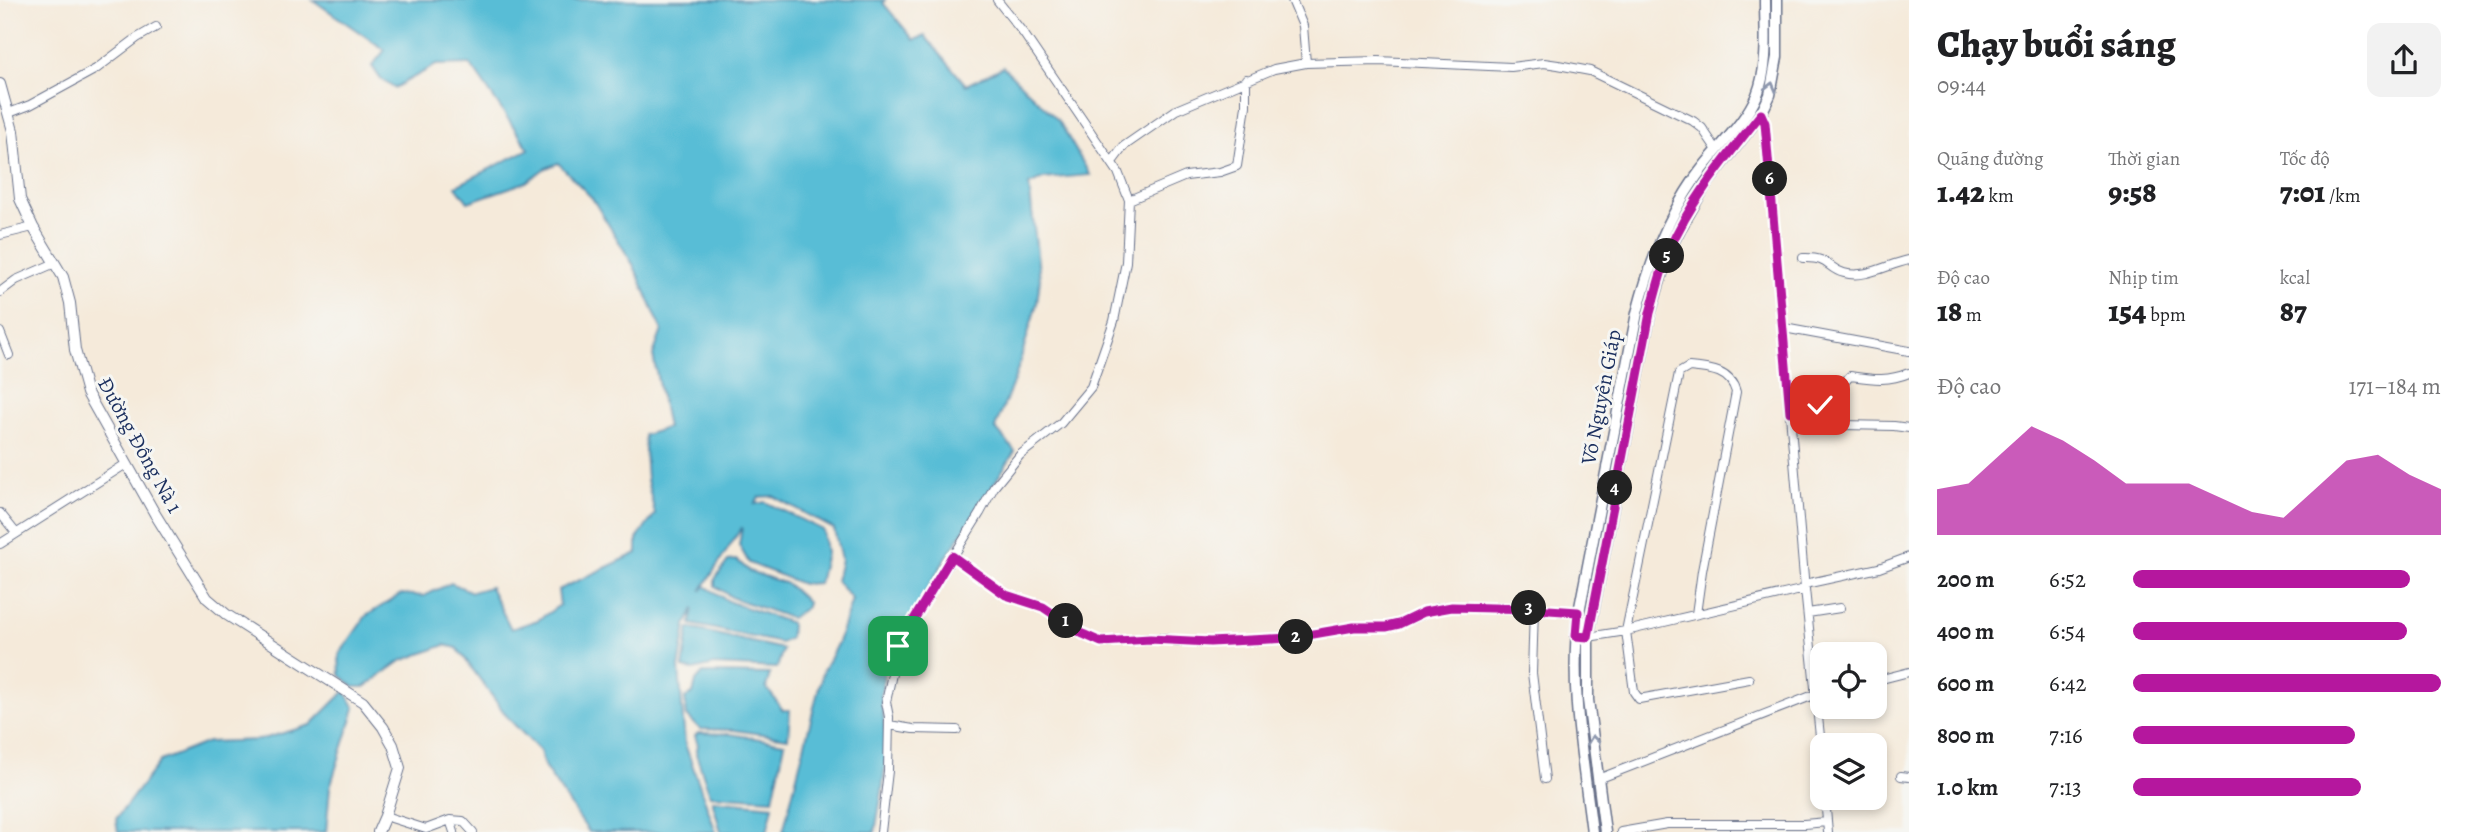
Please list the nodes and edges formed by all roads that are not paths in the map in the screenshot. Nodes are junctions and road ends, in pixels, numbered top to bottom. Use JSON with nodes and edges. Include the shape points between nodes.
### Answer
{"nodes":[{"id":1,"x":997,"y":0,"type":"edge"},
{"id":2,"x":1292,"y":0,"type":"edge"},
{"id":3,"x":1765,"y":0,"type":"edge"},
{"id":4,"x":1777,"y":0,"type":"edge"},
{"id":5,"x":156,"y":27,"type":"dead end"},
{"id":6,"x":1306,"y":63,"type":"junction"},
{"id":7,"x":1246,"y":79,"type":"junction"},
{"id":8,"x":0,"y":85,"type":"edge"},
{"id":9,"x":9,"y":113,"type":"junction"},
{"id":10,"x":1761,"y":114,"type":"junction"},
{"id":11,"x":1717,"y":150,"type":"junction"},
{"id":12,"x":1112,"y":162,"type":"junction"},
{"id":13,"x":1129,"y":200,"type":"junction"},
{"id":14,"x":33,"y":227,"type":"junction"},
{"id":15,"x":0,"y":235,"type":"edge"},
{"id":16,"x":1804,"y":258,"type":"dead end"},
{"id":17,"x":1909,"y":260,"type":"edge"},
{"id":18,"x":55,"y":263,"type":"junction"},
{"id":19,"x":0,"y":292,"type":"edge"},
{"id":20,"x":1784,"y":328,"type":"junction"},
{"id":21,"x":0,"y":332,"type":"edge"},
{"id":22,"x":1909,"y":351,"type":"edge"},
{"id":23,"x":9,"y":355,"type":"dead end"},
{"id":24,"x":1909,"y":373,"type":"edge"},
{"id":25,"x":1790,"y":412,"type":"junction"},
{"id":26,"x":1791,"y":424,"type":"junction"},
{"id":27,"x":1909,"y":428,"type":"edge"},
{"id":28,"x":126,"y":464,"type":"junction"},
{"id":29,"x":0,"y":513,"type":"edge"},
{"id":30,"x":16,"y":533,"type":"junction"},
{"id":31,"x":0,"y":544,"type":"edge"},
{"id":32,"x":952,"y":556,"type":"junction"},
{"id":33,"x":1909,"y":557,"type":"edge"},
{"id":34,"x":1805,"y":586,"type":"junction"},
{"id":35,"x":1840,"y":608,"type":"dead end"},
{"id":36,"x":1534,"y":609,"type":"junction"},
{"id":37,"x":1578,"y":612,"type":"junction"},
{"id":38,"x":1808,"y":613,"type":"junction"},
{"id":39,"x":1696,"y":614,"type":"junction"},
{"id":40,"x":1626,"y":631,"type":"junction"},
{"id":41,"x":1576,"y":636,"type":"junction"},
{"id":42,"x":1588,"y":637,"type":"junction"},
{"id":43,"x":1812,"y":642,"type":"edge"},
{"id":44,"x":1909,"y":672,"type":"edge"},
{"id":45,"x":1887,"y":678,"type":"edge"},
{"id":46,"x":1749,"y":679,"type":"dead end"},
{"id":47,"x":1810,"y":697,"type":"edge"},
{"id":48,"x":889,"y":725,"type":"junction"},
{"id":49,"x":957,"y":730,"type":"dead end"},
{"id":50,"x":1545,"y":779,"type":"dead end"},
{"id":51,"x":1598,"y":779,"type":"junction"},
{"id":52,"x":1826,"y":810,"type":"edge"},
{"id":53,"x":385,"y":817,"type":"junction"},
{"id":54,"x":450,"y":820,"type":"junction"},
{"id":55,"x":1827,"y":822,"type":"junction"},
{"id":56,"x":1718,"y":828,"type":"edge"},
{"id":57,"x":378,"y":832,"type":"edge"},
{"id":58,"x":454,"y":832,"type":"edge"},
{"id":59,"x":473,"y":832,"type":"edge"},
{"id":60,"x":881,"y":832,"type":"edge"},
{"id":61,"x":1592,"y":832,"type":"edge"},
{"id":62,"x":1605,"y":832,"type":"edge"},
{"id":63,"x":1621,"y":832,"type":"edge"},
{"id":64,"x":1828,"y":832,"type":"edge"}],
"edges":[{"from":1,"to":12,"type":"street"},
{"from":2,"to":6,"type":"street","via":[[1303,26]]},
{"from":3,"to":11,"type":"main road","name":"Võ Nguyên Giáp","via":[[1765,55],[1756,96]]},
{"from":10,"to":4,"type":"main road","name":"Võ Nguyên Giáp","one_way":true,"via":[[1774,77]]},
{"from":5,"to":9,"type":"street","via":[[96,69]]},
{"from":6,"to":7,"type":"street"},
{"from":6,"to":11,"type":"street","via":[[1511,67],[1544,63],[1574,68],[1605,77],[1693,121]]},
{"from":7,"to":12,"type":"street","via":[[1162,119],[1124,146]]},
{"from":7,"to":13,"type":"street","via":[[1237,166],[1186,176]]},
{"from":8,"to":9,"type":"street","name":"Đường Đồng Nà 1"},
{"from":9,"to":14,"type":"street","name":"Đường Đồng Nà 1","via":[[20,198]]},
{"from":10,"to":20,"type":"street"},
{"from":10,"to":42,"type":"main road","name":"Võ Nguyên Giáp","via":[[1705,186],[1669,250],[1650,313]]},
{"from":11,"to":37,"type":"main road","name":"Võ Nguyên Giáp","via":[[1668,223],[1649,269]]},
{"from":12,"to":13,"type":"street"},
{"from":13,"to":32,"type":"street","via":[[1119,299],[1091,387],[1061,423],[1005,472]]},
{"from":14,"to":15,"type":"street"},
{"from":14,"to":18,"type":"street","name":"Đường Đồng Nà 1"},
{"from":16,"to":17,"type":"street","via":[[1821,259],[1854,274]]},
{"from":18,"to":19,"type":"street"},
{"from":18,"to":28,"type":"street","name":"Đường Đồng Nà 1","via":[[68,292],[75,351],[87,393]]},
{"from":20,"to":22,"type":"street"},
{"from":20,"to":25,"type":"street"},
{"from":21,"to":23,"type":"street"},
{"from":24,"to":25,"type":"street","via":[[1877,381],[1850,376],[1824,404]]},
{"from":25,"to":26,"type":"street"},
{"from":26,"to":27,"type":"street"},
{"from":26,"to":34,"type":"street"},
{"from":28,"to":30,"type":"street"},
{"from":28,"to":53,"type":"street","name":"Đường Đồng Nà 1","via":[[207,598],[363,702],[383,727],[400,768]]},
{"from":29,"to":30,"type":"street"},
{"from":30,"to":31,"type":"street"},
{"from":32,"to":36,"type":"street","via":[[1006,595],[1043,607],[1101,642],[1290,638],[1346,628],[1386,627],[1437,608]]},
{"from":32,"to":48,"type":"street","via":[[898,646],[886,702]]},
{"from":33,"to":34,"type":"street"},
{"from":34,"to":38,"type":"street"},
{"from":34,"to":39,"type":"street"},
{"from":35,"to":38,"type":"street"},
{"from":36,"to":37,"type":"street"},
{"from":36,"to":50,"type":"street","via":[[1532,673]]},
{"from":37,"to":41,"type":"main road","name":"Võ Nguyên Giáp"},
{"from":38,"to":43,"type":"street"},
{"from":39,"to":40,"type":"street"},
{"from":39,"to":40,"type":"street","via":[[1737,392],[1727,376],[1689,367],[1679,373]]},
{"from":40,"to":42,"type":"street"},
{"from":40,"to":46,"type":"street","via":[[1634,692],[1639,699]]},
{"from":41,"to":42,"type":"main road"},
{"from":41,"to":61,"type":"main road","name":"Võ Nguyên Giáp","via":[[1576,698]]},
{"from":51,"to":42,"type":"main road","name":"Võ Nguyên Giáp","one_way":true,"via":[[1588,701]]},
{"from":44,"to":45,"type":"street"},
{"from":47,"to":51,"type":"street"},
{"from":48,"to":49,"type":"street"},
{"from":48,"to":60,"type":"street"},
{"from":51,"to":62,"type":"main road","name":"Võ Nguyên Giáp"},
{"from":52,"to":55,"type":"street"},
{"from":53,"to":54,"type":"street","via":[[426,829]]},
{"from":53,"to":57,"type":"street","name":"Đường Đồng Nà 1"},
{"from":54,"to":58,"type":"street"},
{"from":54,"to":59,"type":"street","via":[[463,821]]},
{"from":55,"to":56,"type":"street"},
{"from":55,"to":64,"type":"street"},
{"from":56,"to":63,"type":"street","via":[[1667,824]]}]}
